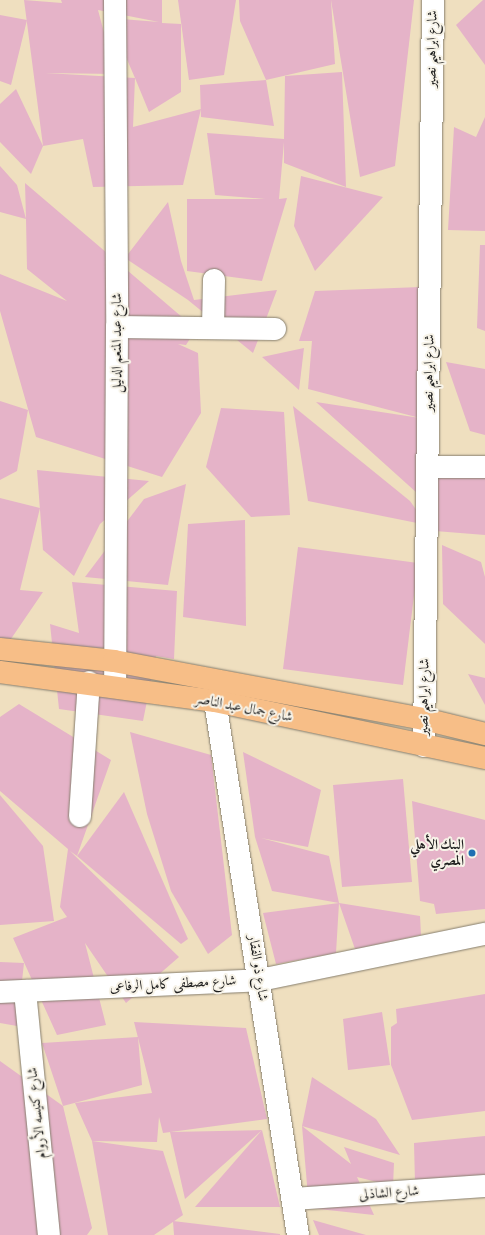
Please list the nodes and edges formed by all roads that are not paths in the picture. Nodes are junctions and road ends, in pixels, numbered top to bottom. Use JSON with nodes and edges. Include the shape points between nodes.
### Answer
{"nodes":[{"id":1,"x":115,"y":0,"type":"edge"},
{"id":2,"x":433,"y":0,"type":"edge"},
{"id":3,"x":214,"y":280,"type":"dead end"},
{"id":4,"x":117,"y":327,"type":"junction"},
{"id":5,"x":213,"y":328,"type":"junction"},
{"id":6,"x":274,"y":329,"type":"dead end"},
{"id":7,"x":428,"y":467,"type":"junction"},
{"id":8,"x":485,"y":467,"type":"edge"},
{"id":9,"x":0,"y":649,"type":"edge"},
{"id":10,"x":114,"y":661,"type":"junction"},
{"id":11,"x":0,"y":672,"type":"edge"},
{"id":12,"x":89,"y":682,"type":"junction"},
{"id":13,"x":115,"y":685,"type":"junction"},
{"id":14,"x":214,"y":701,"type":"junction"},
{"id":15,"x":424,"y":719,"type":"junction"},
{"id":16,"x":485,"y":734,"type":"edge"},
{"id":17,"x":424,"y":746,"type":"junction"},
{"id":18,"x":485,"y":758,"type":"edge"},
{"id":19,"x":80,"y":816,"type":"dead end"},
{"id":20,"x":485,"y":934,"type":"edge"},
{"id":21,"x":260,"y":980,"type":"junction"},
{"id":22,"x":25,"y":991,"type":"junction"},
{"id":23,"x":0,"y":992,"type":"edge"},
{"id":24,"x":485,"y":1186,"type":"edge"},
{"id":25,"x":293,"y":1199,"type":"junction"},
{"id":26,"x":49,"y":1235,"type":"edge"},
{"id":27,"x":298,"y":1235,"type":"edge"}],
"edges":[{"from":1,"to":4,"type":"street","name":"شارع عبد المنعم الدليل"},
{"from":2,"to":7,"type":"street","name":"شارع ابراهيم نصير"},
{"from":3,"to":5,"type":"street"},
{"from":4,"to":5,"type":"street"},
{"from":4,"to":10,"type":"street","name":"شارع عبد المنعم الدليل"},
{"from":5,"to":6,"type":"street"},
{"from":7,"to":8,"type":"street"},
{"from":7,"to":15,"type":"street","name":"شارع ابراهيم نصير"},
{"from":9,"to":10,"type":"main road","name":"شارع جمال عبد الناصر"},
{"from":10,"to":13,"type":"street","name":"شارع عبد المنعم الدليل"},
{"from":10,"to":15,"type":"main road","name":"شارع جمال عبد الناصر"},
{"from":11,"to":12,"type":"main road","name":"شارع جمال عبد الناصر"},
{"from":12,"to":13,"type":"main road","name":"شارع جمال عبد الناصر"},
{"from":12,"to":19,"type":"street"},
{"from":13,"to":14,"type":"main road","name":"شارع جمال عبد الناصر"},
{"from":14,"to":17,"type":"main road","name":"شارع جمال عبد الناصر"},
{"from":14,"to":21,"type":"street","name":"شارع ذو الفقار"},
{"from":15,"to":16,"type":"main road","name":"شارع جمال عبد الناصر"},
{"from":15,"to":17,"type":"street","name":"شارع ابراهيم نصير"},
{"from":17,"to":18,"type":"main road","name":"شارع جمال عبد الناصر"},
{"from":20,"to":21,"type":"street","name":"شارع مصطفى كامل الرفاعى"},
{"from":21,"to":22,"type":"street","name":"شارع مصطفى كامل الرفاعى"},
{"from":21,"to":25,"type":"street","name":"شارع ذو الفقار"},
{"from":22,"to":23,"type":"street","name":"شارع مصطفى كامل الرفاعى"},
{"from":22,"to":26,"type":"street","name":"شارع كنيسه الأروام"},
{"from":24,"to":25,"type":"street","name":"شارع الشاذلى"},
{"from":25,"to":27,"type":"street","name":"شارع ذو الفقار"}]}
